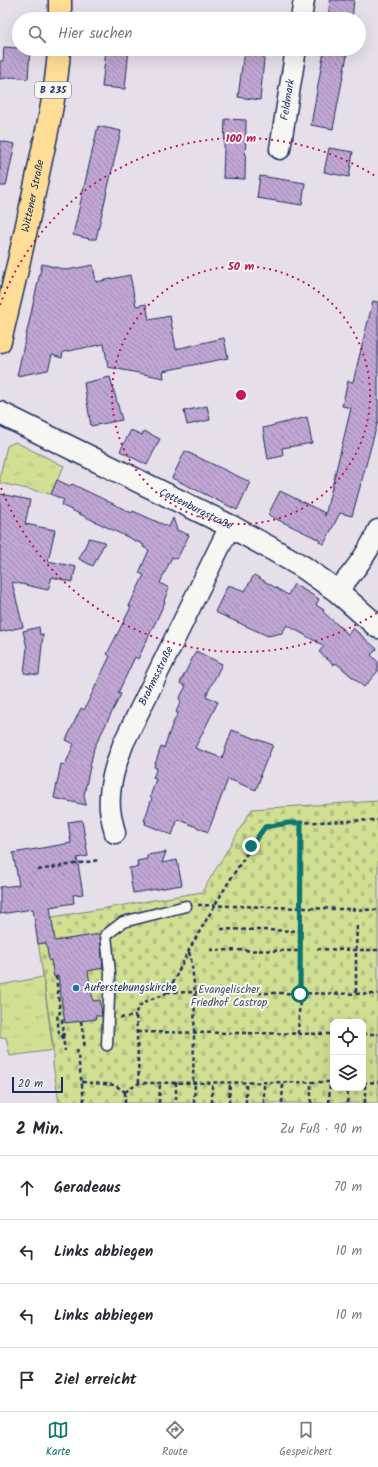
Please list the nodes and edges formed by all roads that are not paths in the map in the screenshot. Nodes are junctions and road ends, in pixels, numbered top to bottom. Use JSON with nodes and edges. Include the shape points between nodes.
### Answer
{"nodes":[{"id":1,"x":60,"y":0,"type":"edge"},
{"id":2,"x":304,"y":0,"type":"edge"},
{"id":3,"x":60,"y":12,"type":"edge"},
{"id":4,"x":302,"y":12,"type":"edge"},
{"id":5,"x":58,"y":56,"type":"edge"},
{"id":6,"x":295,"y":56,"type":"edge"},
{"id":7,"x":280,"y":149,"type":"dead end"},
{"id":8,"x":0,"y":341,"type":"edge"},
{"id":9,"x":0,"y":413,"type":"edge"},
{"id":10,"x":230,"y":526,"type":"junction"},
{"id":11,"x":378,"y":530,"type":"edge"},
{"id":12,"x":337,"y":591,"type":"junction"},
{"id":13,"x":378,"y":627,"type":"edge"},
{"id":14,"x":115,"y":833,"type":"dead end"},
{"id":15,"x":186,"y":906,"type":"dead end"},
{"id":16,"x":106,"y":1045,"type":"dead end"}],
"edges":[{"from":1,"to":3,"type":"main road"},
{"from":2,"to":4,"type":"street"},
{"from":5,"to":8,"type":"main road","name":"Wittener Straße","number":"B 235","via":[[47,132],[21,257]]},
{"from":6,"to":7,"type":"street","name":"Feldmark"},
{"from":9,"to":10,"type":"street","name":"Cottenburgstraße"},
{"from":10,"to":12,"type":"street","name":"Cottenburgstraße","via":[[303,567]]},
{"from":10,"to":14,"type":"street","name":"Brahmsstraße","via":[[118,758],[111,786],[110,808]]},
{"from":11,"to":12,"type":"street","via":[[351,576]]},
{"from":12,"to":13,"type":"street","name":"Cottenburgstraße"},
{"from":15,"to":16,"type":"lane","via":[[123,922],[106,935],[110,973]]}]}
